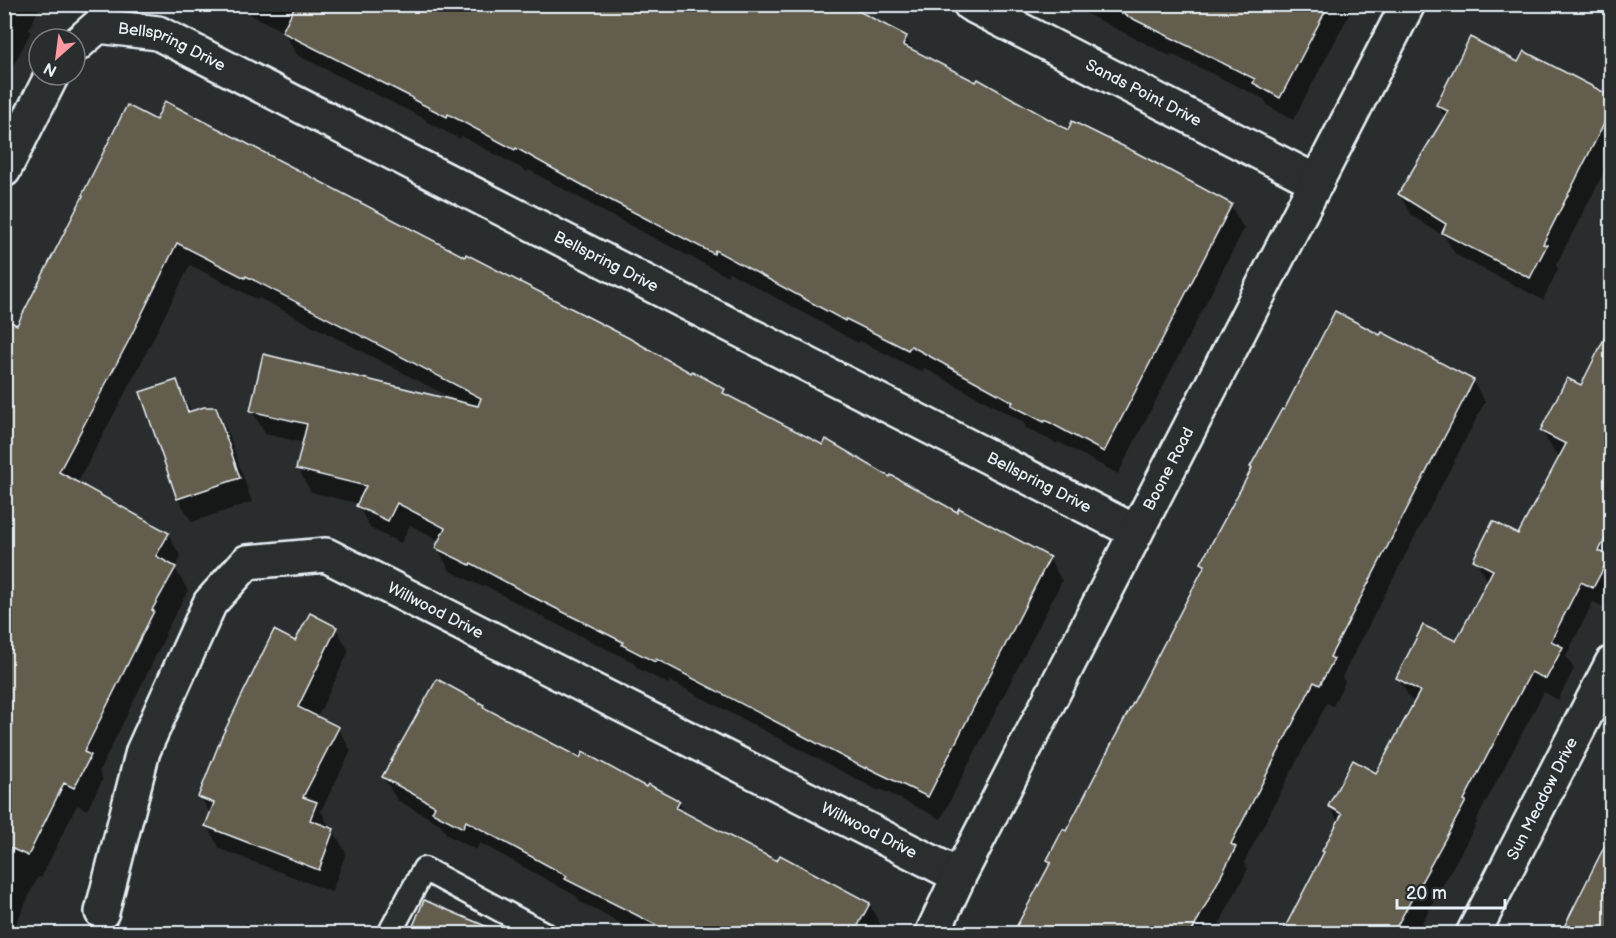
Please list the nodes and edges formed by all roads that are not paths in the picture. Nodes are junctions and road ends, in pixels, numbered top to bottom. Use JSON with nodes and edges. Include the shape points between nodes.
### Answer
{"nodes":[{"id":1,"x":970,"y":4,"type":"edge"},
{"id":2,"x":1408,"y":4,"type":"edge"},
{"id":3,"x":87,"y":36,"type":"edge"},
{"id":4,"x":46,"y":87,"type":"edge"},
{"id":5,"x":4,"y":170,"type":"edge"},
{"id":6,"x":1317,"y":182,"type":"junction"},
{"id":7,"x":1136,"y":532,"type":"junction"},
{"id":8,"x":1611,"y":663,"type":"edge"},
{"id":9,"x":958,"y":876,"type":"junction"},
{"id":10,"x":102,"y":912,"type":"dead end"},
{"id":11,"x":389,"y":933,"type":"edge"},
{"id":12,"x":545,"y":933,"type":"edge"},
{"id":13,"x":932,"y":933,"type":"edge"},
{"id":14,"x":1473,"y":933,"type":"edge"}],
"edges":[{"from":1,"to":6,"type":"street","name":"Sands Point Drive"},
{"from":2,"to":6,"type":"street","name":"Boone Road"},
{"from":3,"to":7,"type":"street","name":"Bellspring Drive","via":[[98,26],[158,33]]},
{"from":4,"to":5,"type":"street"},
{"from":6,"to":7,"type":"street","name":"Boone Road"},
{"from":7,"to":9,"type":"street","name":"Boone Road"},
{"from":8,"to":14,"type":"street","name":"Sun Meadow Drive"},
{"from":9,"to":10,"type":"street","name":"Willwood Drive","via":[[326,555],[247,562],[210,603],[142,751]]},
{"from":9,"to":13,"type":"street","name":"Boone Road"},
{"from":11,"to":12,"type":"lane","via":[[424,869]]}]}
